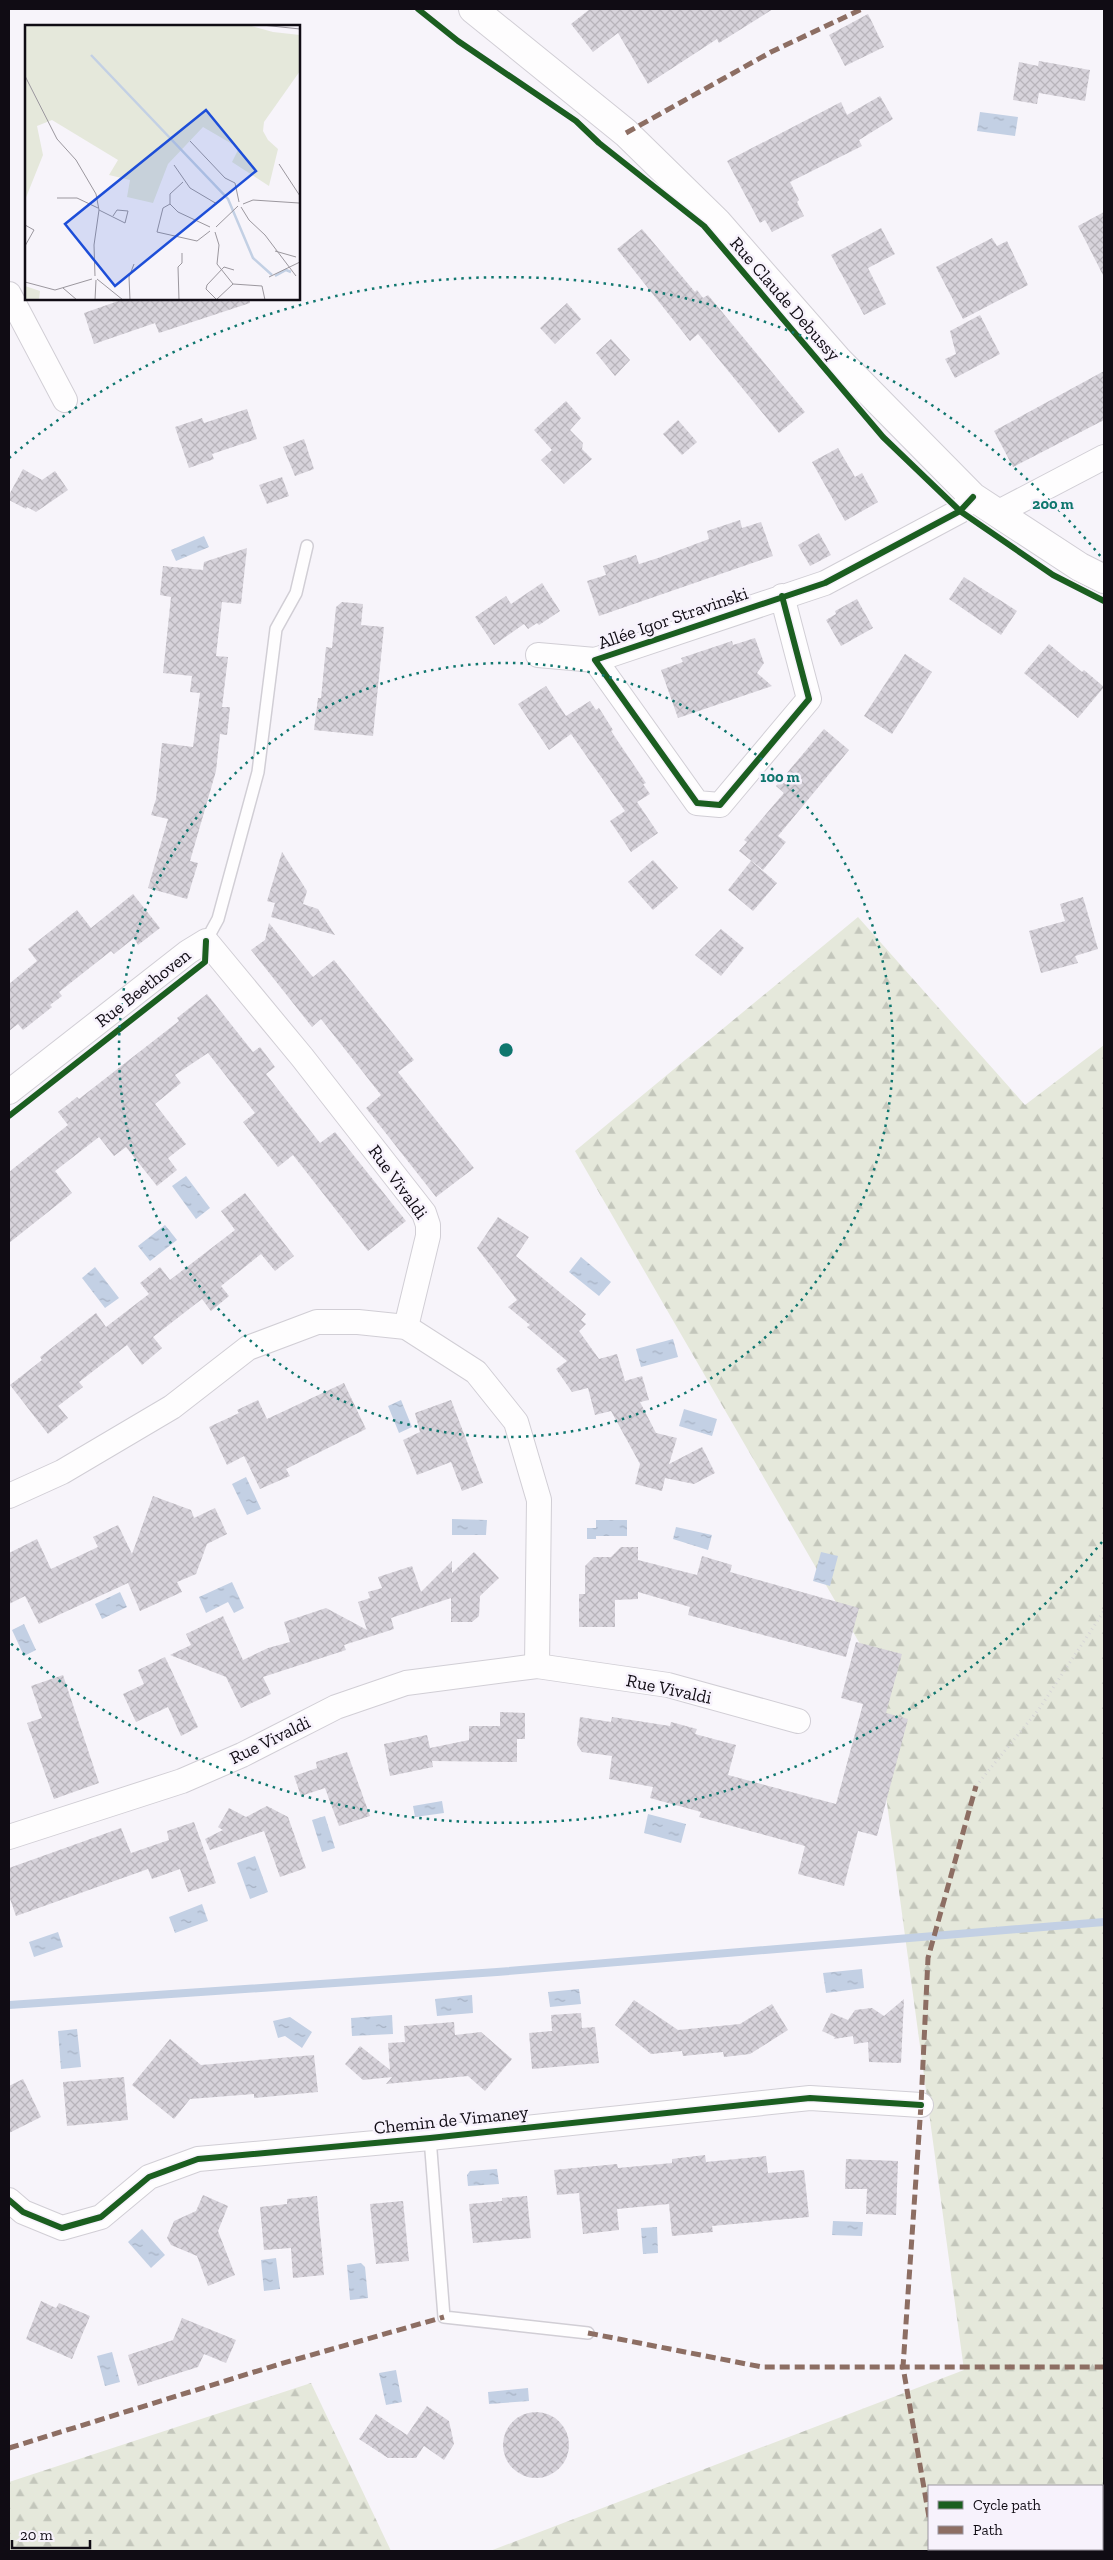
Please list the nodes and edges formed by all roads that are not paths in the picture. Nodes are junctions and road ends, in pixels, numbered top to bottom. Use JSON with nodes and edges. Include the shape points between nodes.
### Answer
{"nodes":[{"id":1,"x":472,"y":9,"type":"edge"},
{"id":2,"x":9,"y":294,"type":"edge"},
{"id":3,"x":65,"y":400,"type":"dead end"},
{"id":4,"x":1104,"y":457,"type":"edge"},
{"id":5,"x":973,"y":497,"type":"junction"},
{"id":6,"x":997,"y":513,"type":"junction"},
{"id":7,"x":306,"y":546,"type":"dead end"},
{"id":8,"x":1104,"y":579,"type":"edge"},
{"id":9,"x":782,"y":596,"type":"junction"},
{"id":10,"x":538,"y":655,"type":"dead end"},
{"id":11,"x":596,"y":660,"type":"junction"},
{"id":12,"x":206,"y":941,"type":"junction"},
{"id":13,"x":302,"y":1057,"type":"joint"},
{"id":14,"x":9,"y":1092,"type":"edge"},
{"id":15,"x":406,"y":1327,"type":"junction"},
{"id":16,"x":9,"y":1496,"type":"edge"},
{"id":17,"x":537,"y":1666,"type":"junction"},
{"id":18,"x":798,"y":1720,"type":"dead end"},
{"id":19,"x":9,"y":1837,"type":"edge"},
{"id":20,"x":921,"y":2105,"type":"dead end"},
{"id":21,"x":430,"y":2138,"type":"junction"},
{"id":22,"x":9,"y":2200,"type":"edge"},
{"id":23,"x":588,"y":2333,"type":"dead end"}],
"edges":[{"from":1,"to":5,"type":"street","name":"Rue Claude Debussy","via":[[612,121],[717,222],[837,359]]},
{"from":2,"to":3,"type":"street"},
{"from":4,"to":6,"type":"street"},
{"from":5,"to":6,"type":"street","name":"Rue Claude Debussy"},
{"from":5,"to":9,"type":"street","name":"Allée Igor Stravinski","via":[[960,510],[825,583]]},
{"from":6,"to":8,"type":"street","name":"Rue Claude Debussy","via":[[1080,568]]},
{"from":7,"to":12,"type":"lane","via":[[296,593],[276,629],[258,772],[218,919]]},
{"from":9,"to":11,"type":"street","name":"Allée Igor Stravinski"},
{"from":9,"to":11,"type":"street","name":"Allée Igor Stravinski","via":[[808,700],[720,805],[697,803]]},
{"from":10,"to":11,"type":"street","name":"Allée Igor Stravinski"},
{"from":12,"to":13,"type":"street","name":"Rue Beethoven"},
{"from":12,"to":14,"type":"street","name":"Rue Beethoven"},
{"from":13,"to":15,"type":"street","name":"Rue Vivaldi","via":[[424,1213],[428,1236]]},
{"from":15,"to":16,"type":"street","via":[[317,1322],[248,1348],[172,1406],[62,1472]]},
{"from":15,"to":17,"type":"street","via":[[476,1372],[516,1422],[539,1500]]},
{"from":17,"to":18,"type":"street","name":"Rue Vivaldi","via":[[668,1685]]},
{"from":17,"to":19,"type":"street","name":"Rue Vivaldi","via":[[406,1683],[336,1707],[242,1755],[182,1781]]},
{"from":20,"to":21,"type":"street","name":"Chemin de Vimaney","via":[[810,2098]]},
{"from":21,"to":22,"type":"street","name":"Chemin de Vimaney","via":[[198,2159],[149,2177],[101,2217],[62,2228],[23,2212]]},
{"from":21,"to":23,"type":"lane","via":[[444,2317]]}]}
